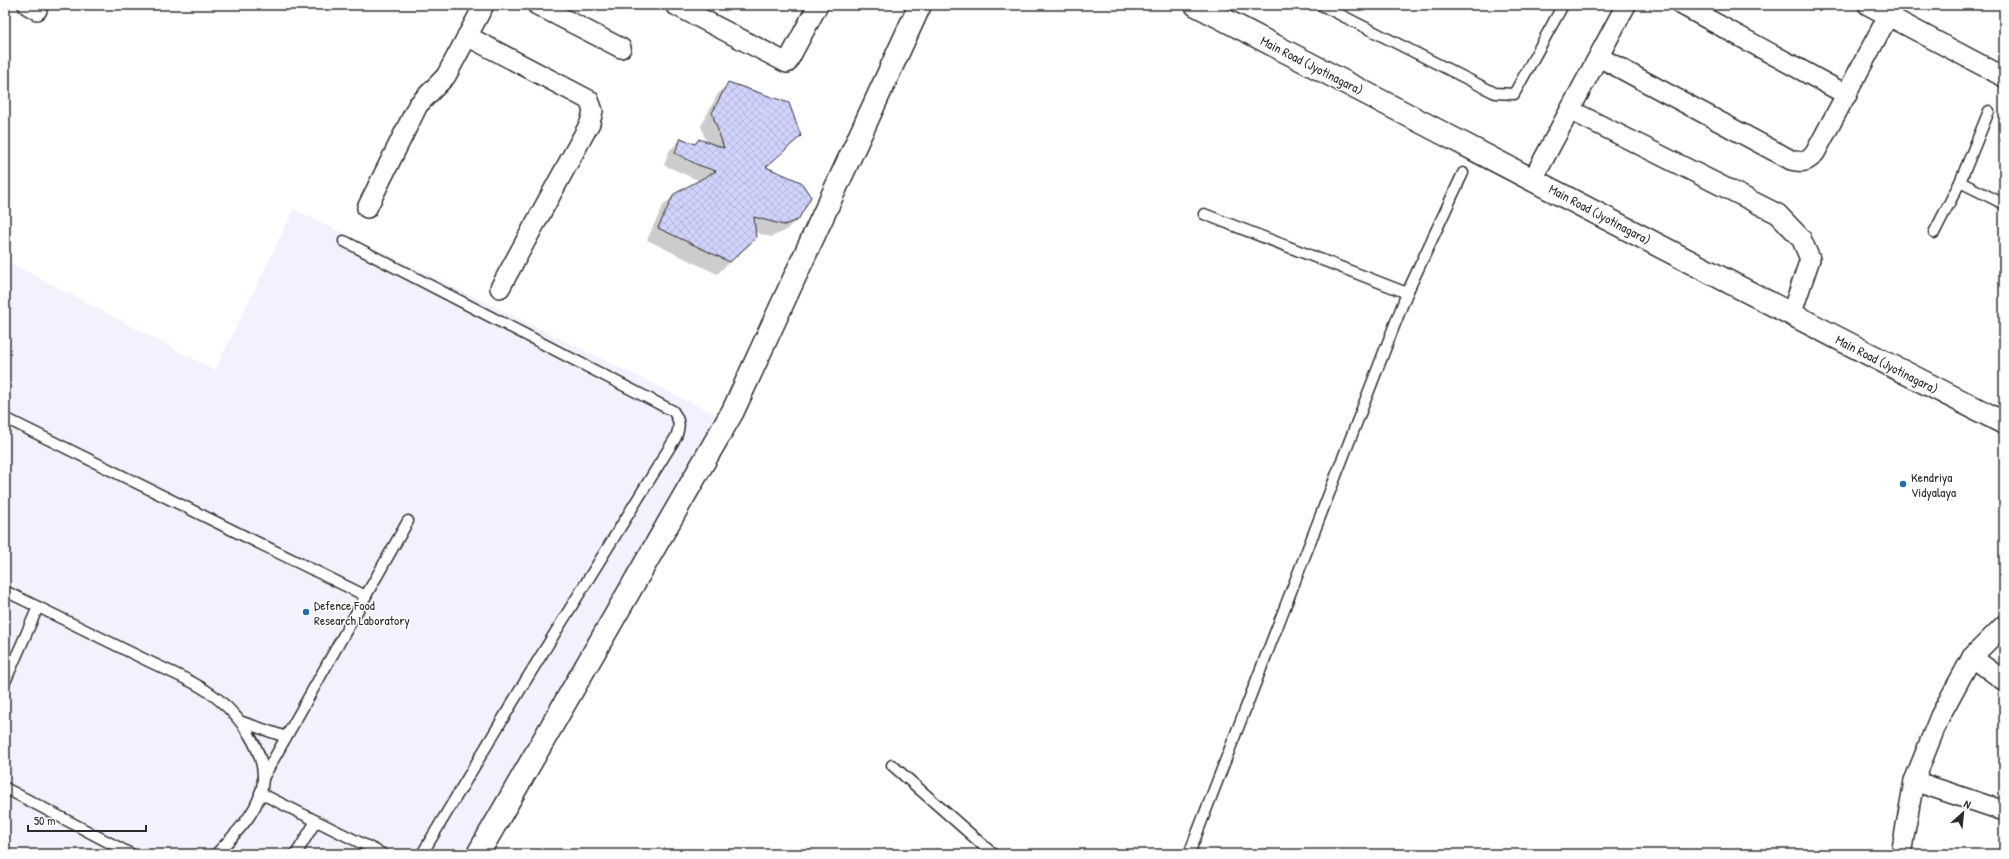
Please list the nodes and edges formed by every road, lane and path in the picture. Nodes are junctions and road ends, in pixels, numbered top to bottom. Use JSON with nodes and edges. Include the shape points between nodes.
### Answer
{"nodes":[{"id":1,"x":484,"y":5,"type":"edge"},
{"id":2,"x":536,"y":5,"type":"edge"},
{"id":3,"x":675,"y":5,"type":"edge"},
{"id":4,"x":818,"y":5,"type":"edge"},
{"id":5,"x":920,"y":5,"type":"edge"},
{"id":6,"x":1196,"y":5,"type":"edge"},
{"id":7,"x":1322,"y":5,"type":"edge"},
{"id":8,"x":1563,"y":5,"type":"edge"},
{"id":9,"x":1626,"y":5,"type":"edge"},
{"id":10,"x":1682,"y":5,"type":"edge"},
{"id":11,"x":1868,"y":5,"type":"edge"},
{"id":12,"x":1891,"y":11,"type":"edge"},
{"id":13,"x":707,"y":12,"type":"edge"},
{"id":14,"x":467,"y":36,"type":"junction"},
{"id":15,"x":620,"y":48,"type":"dead end"},
{"id":16,"x":1599,"y":56,"type":"junction"},
{"id":17,"x":2004,"y":77,"type":"edge"},
{"id":18,"x":1847,"y":95,"type":"junction"},
{"id":19,"x":1570,"y":110,"type":"junction"},
{"id":20,"x":1989,"y":111,"type":"dead end"},
{"id":21,"x":1463,"y":172,"type":"dead end"},
{"id":22,"x":1533,"y":179,"type":"junction"},
{"id":23,"x":1960,"y":182,"type":"junction"},
{"id":24,"x":2004,"y":204,"type":"edge"},
{"id":25,"x":367,"y":208,"type":"dead end"},
{"id":26,"x":1204,"y":214,"type":"dead end"},
{"id":27,"x":1934,"y":233,"type":"dead end"},
{"id":28,"x":344,"y":241,"type":"dead end"},
{"id":29,"x":500,"y":288,"type":"dead end"},
{"id":30,"x":1406,"y":294,"type":"junction"},
{"id":31,"x":1791,"y":315,"type":"junction"},
{"id":32,"x":5,"y":421,"type":"edge"},
{"id":33,"x":2004,"y":423,"type":"edge"},
{"id":34,"x":408,"y":520,"type":"dead end"},
{"id":35,"x":5,"y":590,"type":"edge"},
{"id":36,"x":366,"y":596,"type":"junction"},
{"id":37,"x":38,"y":607,"type":"junction"},
{"id":38,"x":2004,"y":625,"type":"edge"},
{"id":39,"x":1972,"y":657,"type":"junction"},
{"id":40,"x":2004,"y":681,"type":"edge"},
{"id":41,"x":5,"y":682,"type":"edge"},
{"id":42,"x":242,"y":722,"type":"junction"},
{"id":43,"x":286,"y":737,"type":"junction"},
{"id":44,"x":892,"y":765,"type":"dead end"},
{"id":45,"x":263,"y":778,"type":"junction"},
{"id":46,"x":1914,"y":780,"type":"junction"},
{"id":47,"x":5,"y":788,"type":"edge"},
{"id":48,"x":260,"y":793,"type":"junction"},
{"id":49,"x":2004,"y":811,"type":"edge"},
{"id":50,"x":316,"y":821,"type":"junction"},
{"id":51,"x":131,"y":854,"type":"edge"},
{"id":52,"x":216,"y":854,"type":"edge"},
{"id":53,"x":296,"y":854,"type":"edge"},
{"id":54,"x":383,"y":854,"type":"edge"},
{"id":55,"x":422,"y":854,"type":"edge"},
{"id":56,"x":478,"y":854,"type":"edge"},
{"id":57,"x":993,"y":854,"type":"edge"},
{"id":58,"x":1189,"y":854,"type":"edge"},
{"id":59,"x":1900,"y":854,"type":"edge"}],
"edges":[{"from":1,"to":14,"type":"street"},
{"from":2,"to":15,"type":"street"},
{"from":3,"to":13,"type":"street"},
{"from":4,"to":13,"type":"street","via":[[787,63]]},
{"from":5,"to":56,"type":"street","via":[[733,411]]},
{"from":6,"to":22,"type":"street","name":"Main Road (Jyotinagara)"},
{"from":7,"to":8,"type":"lane","via":[[1495,93],[1505,95],[1514,94]]},
{"from":9,"to":16,"type":"street"},
{"from":10,"to":18,"type":"street"},
{"from":11,"to":12,"type":"street"},
{"from":12,"to":17,"type":"street"},
{"from":12,"to":18,"type":"street"},
{"from":14,"to":25,"type":"street","via":[[446,76],[418,105]]},
{"from":14,"to":29,"type":"street","via":[[589,100],[593,112],[590,123]]},
{"from":16,"to":18,"type":"street","via":[[1798,162],[1810,159],[1815,153]]},
{"from":16,"to":19,"type":"street"},
{"from":19,"to":22,"type":"street"},
{"from":19,"to":31,"type":"street","via":[[1778,214],[1801,238],[1810,259]]},
{"from":20,"to":23,"type":"lane"},
{"from":21,"to":30,"type":"lane"},
{"from":22,"to":31,"type":"street","name":"Main Road (Jyotinagara)"},
{"from":23,"to":24,"type":"lane"},
{"from":23,"to":27,"type":"lane"},
{"from":26,"to":30,"type":"lane"},
{"from":28,"to":55,"type":"lane","via":[[673,411],[680,427]]},
{"from":30,"to":58,"type":"lane"},
{"from":31,"to":33,"type":"street","name":"Main Road (Jyotinagara)"},
{"from":32,"to":36,"type":"lane","via":[[7,419]]},
{"from":34,"to":36,"type":"lane"},
{"from":35,"to":37,"type":"lane"},
{"from":36,"to":43,"type":"lane"},
{"from":37,"to":41,"type":"lane"},
{"from":37,"to":42,"type":"lane","via":[[185,679],[218,698]]},
{"from":38,"to":39,"type":"street"},
{"from":39,"to":40,"type":"street"},
{"from":39,"to":46,"type":"street","via":[[1940,716]]},
{"from":42,"to":43,"type":"lane"},
{"from":42,"to":45,"type":"lane","via":[[258,750]]},
{"from":43,"to":45,"type":"lane"},
{"from":44,"to":57,"type":"lane"},
{"from":45,"to":48,"type":"lane"},
{"from":46,"to":49,"type":"street"},
{"from":46,"to":59,"type":"street"},
{"from":47,"to":51,"type":"lane"},
{"from":48,"to":50,"type":"lane"},
{"from":48,"to":52,"type":"lane","via":[[257,804],[238,832]]},
{"from":50,"to":53,"type":"lane"},
{"from":50,"to":54,"type":"lane"}]}
